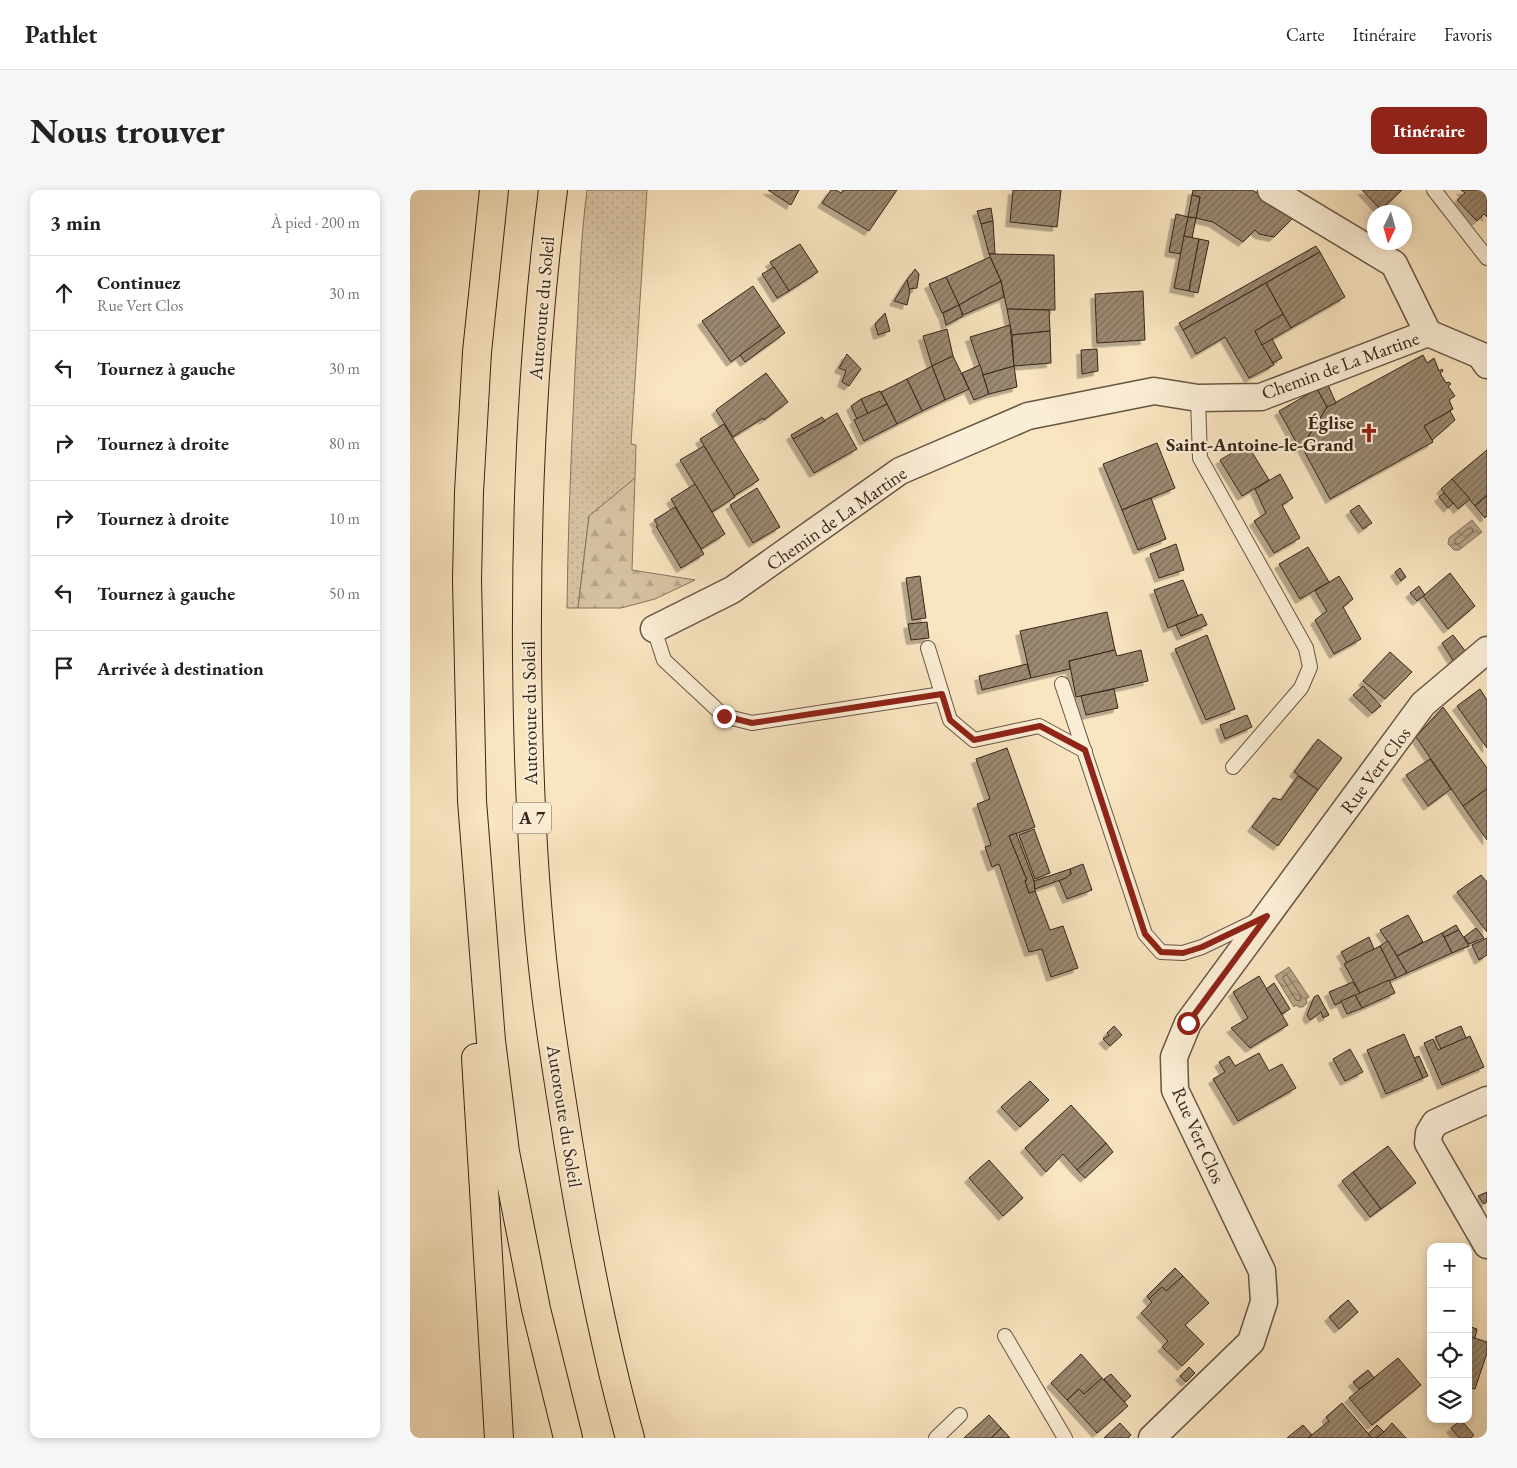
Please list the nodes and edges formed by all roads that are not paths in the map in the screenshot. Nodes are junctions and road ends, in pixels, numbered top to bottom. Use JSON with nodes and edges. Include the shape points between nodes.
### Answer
{"nodes":[{"id":1,"x":494,"y":190,"type":"edge"},
{"id":2,"x":553,"y":190,"type":"edge"},
{"id":3,"x":1271,"y":190,"type":"edge"},
{"id":4,"x":1434,"y":190,"type":"edge"},
{"id":5,"x":1487,"y":258,"type":"edge"},
{"id":6,"x":1428,"y":333,"type":"junction"},
{"id":7,"x":1487,"y":365,"type":"edge"},
{"id":8,"x":1198,"y":398,"type":"junction"},
{"id":9,"x":654,"y":630,"type":"joint"},
{"id":10,"x":928,"y":648,"type":"dead end"},
{"id":11,"x":1487,"y":650,"type":"edge"},
{"id":12,"x":1062,"y":684,"type":"dead end"},
{"id":13,"x":942,"y":694,"type":"junction"},
{"id":14,"x":1085,"y":750,"type":"junction"},
{"id":15,"x":1233,"y":767,"type":"dead end"},
{"id":16,"x":472,"y":801,"type":"junction"},
{"id":17,"x":1267,"y":916,"type":"junction"},
{"id":18,"x":1487,"y":1100,"type":"edge"},
{"id":19,"x":1487,"y":1245,"type":"edge"},
{"id":20,"x":1005,"y":1336,"type":"dead end"},
{"id":21,"x":960,"y":1415,"type":"dead end"},
{"id":22,"x":499,"y":1438,"type":"edge"},
{"id":23,"x":568,"y":1438,"type":"edge"},
{"id":24,"x":630,"y":1438,"type":"edge"},
{"id":25,"x":936,"y":1438,"type":"edge"},
{"id":26,"x":1064,"y":1438,"type":"edge"},
{"id":27,"x":1152,"y":1438,"type":"edge"}],
"edges":[{"from":1,"to":16,"type":"highway","via":[[476,352],[469,492],[467,580]]},
{"from":2,"to":24,"type":"highway","name":"Autoroute du Soleil","number":"A 7","via":[[534,385],[527,602],[528,732],[536,897],[545,985],[591,1272]]},
{"from":3,"to":6,"type":"street","via":[[1394,264]]},
{"from":4,"to":5,"type":"lane"},
{"from":6,"to":7,"type":"street","via":[[1480,355]]},
{"from":6,"to":8,"type":"street","name":"Chemin de La Martine","via":[[1261,397]]},
{"from":8,"to":9,"type":"street","name":"Chemin de La Martine","via":[[1154,391],[1028,416],[900,471],[732,590]]},
{"from":8,"to":15,"type":"lane","via":[[1200,458],[1306,648],[1310,667],[1301,688]]},
{"from":9,"to":13,"type":"lane","via":[[664,660],[724,716],[752,723]]},
{"from":10,"to":13,"type":"lane"},
{"from":11,"to":17,"type":"street","name":"Rue Vert Clos","via":[[1423,704]]},
{"from":12,"to":14,"type":"lane"},
{"from":13,"to":14,"type":"lane","via":[[950,720],[974,740],[1040,726]]},
{"from":14,"to":17,"type":"lane","via":[[1145,934],[1161,952],[1183,953],[1202,947]]},
{"from":16,"to":22,"type":"highway","via":[[474,1020]]},
{"from":16,"to":23,"type":"highway","via":[[491,1041],[505,1152],[536,1309]]},
{"from":17,"to":27,"type":"street","name":"Rue Vert Clos","via":[[1188,1023],[1174,1058],[1175,1090],[1262,1271],[1264,1302],[1251,1342]]},
{"from":18,"to":19,"type":"street","via":[[1435,1123],[1428,1143]]},
{"from":20,"to":26,"type":"lane"},
{"from":21,"to":25,"type":"lane"}]}
